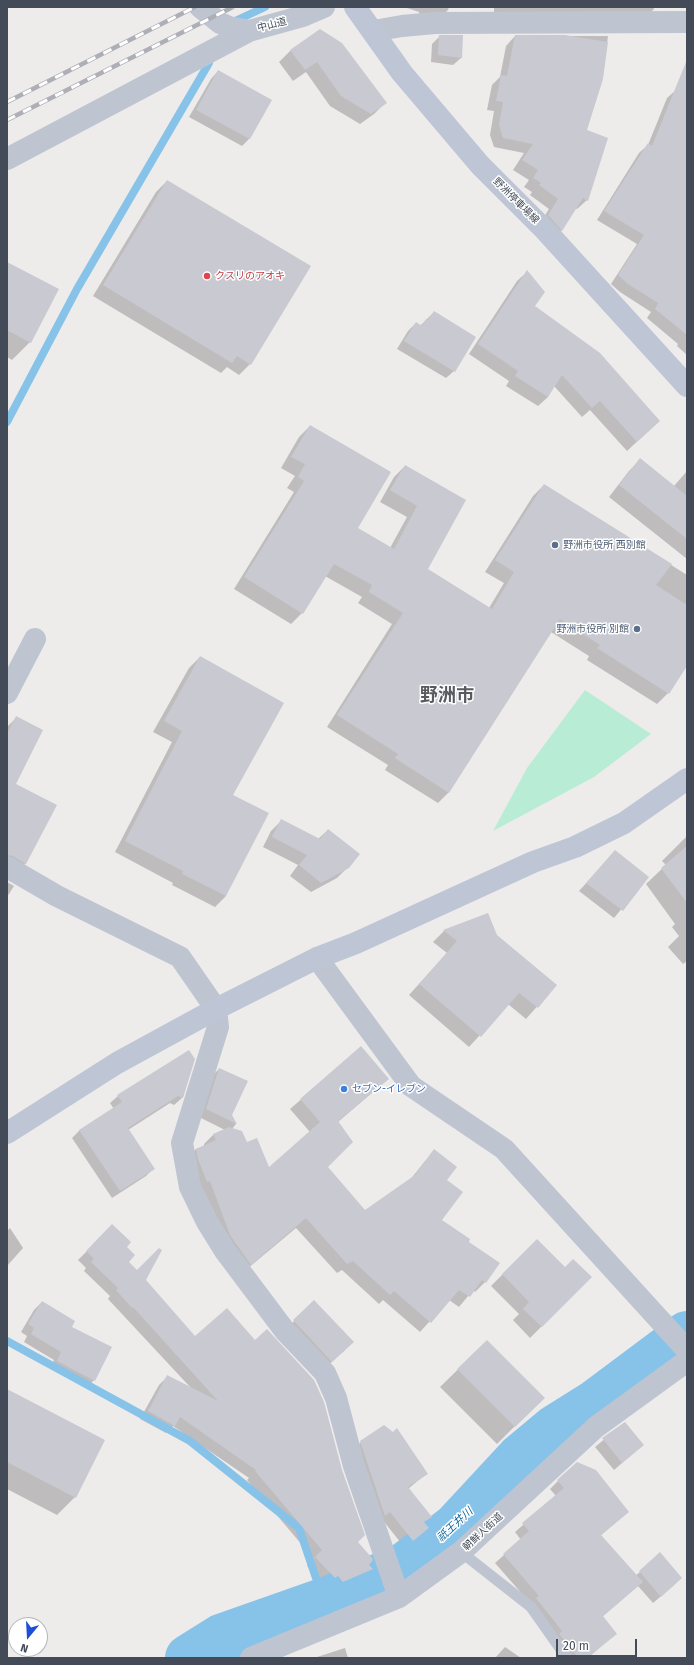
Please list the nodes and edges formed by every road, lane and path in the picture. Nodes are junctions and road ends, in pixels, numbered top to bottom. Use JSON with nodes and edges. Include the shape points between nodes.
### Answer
{"nodes":[{"id":1,"x":200,"y":7,"type":"edge"},
{"id":2,"x":324,"y":7,"type":"edge"},
{"id":3,"x":355,"y":7,"type":"edge"},
{"id":4,"x":687,"y":22,"type":"edge"},
{"id":5,"x":249,"y":31,"type":"junction"},
{"id":6,"x":373,"y":32,"type":"junction"},
{"id":7,"x":7,"y":159,"type":"edge"},
{"id":8,"x":687,"y":386,"type":"edge"},
{"id":9,"x":35,"y":639,"type":"dead end"},
{"id":10,"x":7,"y":691,"type":"edge"},
{"id":11,"x":687,"y":779,"type":"edge"},
{"id":12,"x":7,"y":867,"type":"edge"},
{"id":13,"x":317,"y":958,"type":"junction"},
{"id":14,"x":216,"y":1009,"type":"junction"},
{"id":15,"x":7,"y":1133,"type":"edge"},
{"id":16,"x":687,"y":1350,"type":"edge"},
{"id":17,"x":687,"y":1361,"type":"edge"},
{"id":18,"x":461,"y":1552,"type":"junction"},
{"id":19,"x":398,"y":1593,"type":"junction"},
{"id":20,"x":280,"y":1651,"type":"edge"},
{"id":21,"x":251,"y":1658,"type":"edge"},
{"id":22,"x":567,"y":1658,"type":"edge"}],
"edges":[{"from":1,"to":5,"type":"street","name":"中山道","via":[[220,23]]},
{"from":2,"to":5,"type":"street","name":"中山道","via":[[303,16]]},
{"from":3,"to":6,"type":"street","name":"野洲停車場線"},
{"from":4,"to":6,"type":"street","via":[[435,23]]},
{"from":5,"to":7,"type":"street"},
{"from":6,"to":8,"type":"street","name":"野洲停車場線","via":[[402,73],[480,165],[545,230]]},
{"from":9,"to":10,"type":"street"},
{"from":11,"to":13,"type":"street","via":[[624,823],[575,847],[533,862],[356,943]]},
{"from":12,"to":14,"type":"street","via":[[57,896],[180,957]]},
{"from":13,"to":14,"type":"street"},
{"from":13,"to":16,"type":"street","via":[[410,1086],[504,1149]]},
{"from":14,"to":15,"type":"street","via":[[118,1064]]},
{"from":14,"to":19,"type":"street","via":[[218,1027],[182,1143],[190,1187],[225,1252],[285,1331],[325,1373],[336,1398],[354,1466]]},
{"from":17,"to":18,"type":"street","name":"朝鮮人街道","via":[[596,1427]]},
{"from":18,"to":19,"type":"street","name":"朝鮮人街道"},
{"from":18,"to":22,"type":"lane","via":[[531,1607]]},
{"from":19,"to":20,"type":"street","name":"朝鮮人街道"},
{"from":20,"to":21,"type":"street","name":"朝鮮人街道"}]}
